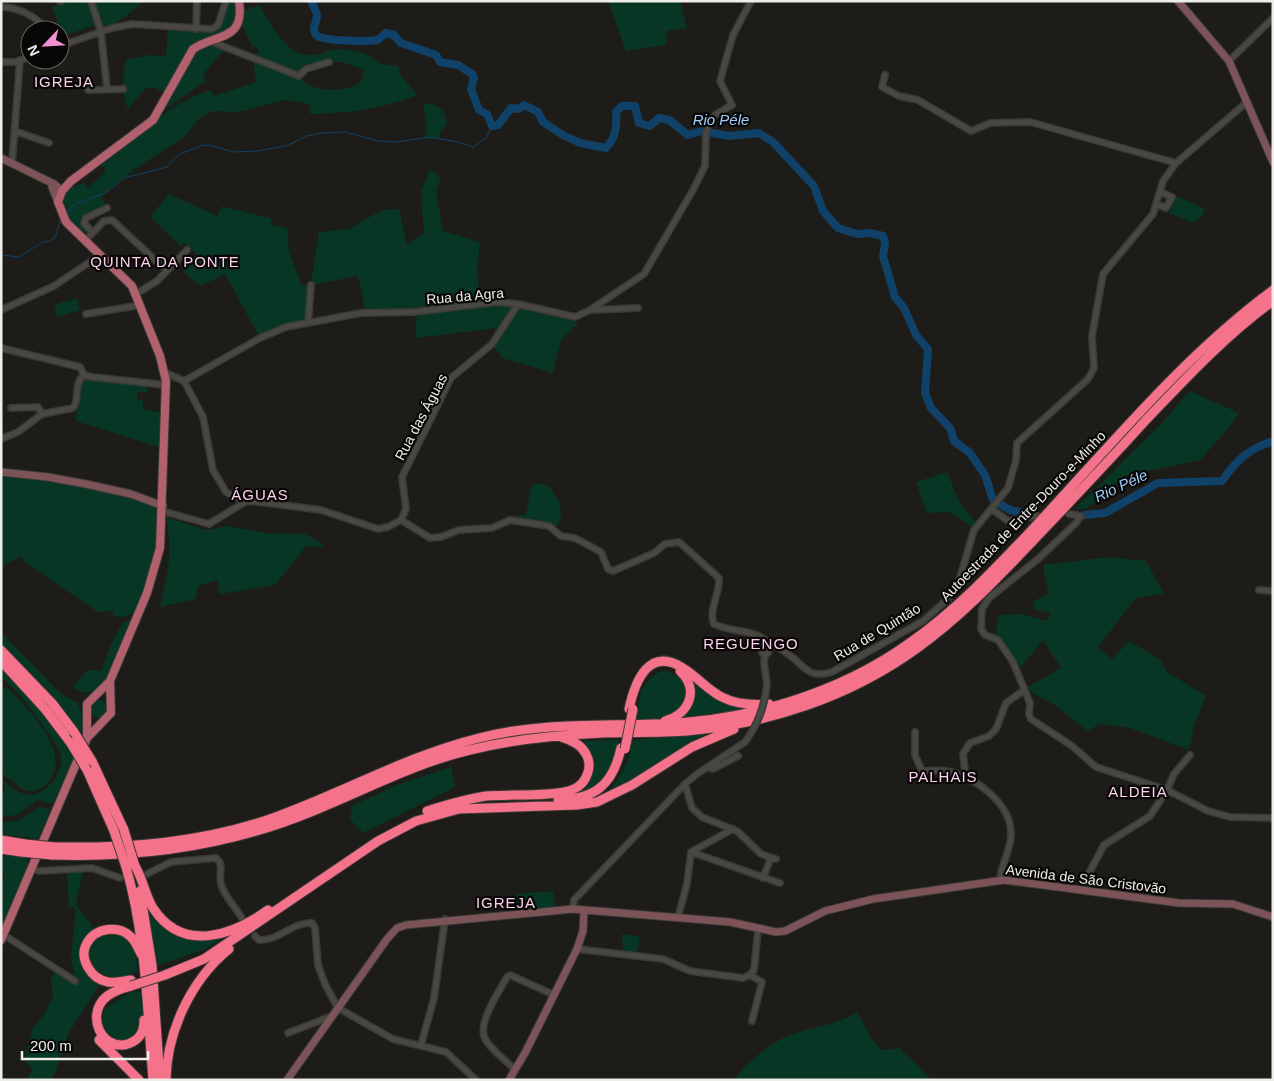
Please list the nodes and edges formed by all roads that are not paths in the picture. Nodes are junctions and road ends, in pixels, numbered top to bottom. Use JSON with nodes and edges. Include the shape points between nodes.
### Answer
{"nodes":[{"id":1,"x":90,"y":1,"type":"edge"},
{"id":2,"x":197,"y":1,"type":"edge"},
{"id":3,"x":226,"y":1,"type":"edge"},
{"id":4,"x":239,"y":1,"type":"edge"},
{"id":5,"x":751,"y":1,"type":"edge"},
{"id":6,"x":1178,"y":1,"type":"edge"},
{"id":7,"x":1,"y":7,"type":"edge"},
{"id":8,"x":1273,"y":18,"type":"edge"},
{"id":9,"x":37,"y":20,"type":"edge"},
{"id":10,"x":196,"y":29,"type":"junction"},
{"id":11,"x":101,"y":32,"type":"junction"},
{"id":12,"x":210,"y":40,"type":"junction"},
{"id":13,"x":70,"y":43,"type":"edge"},
{"id":14,"x":20,"y":60,"type":"joint"},
{"id":15,"x":1229,"y":61,"type":"junction"},
{"id":16,"x":1,"y":62,"type":"edge"},
{"id":17,"x":330,"y":62,"type":"dead end"},
{"id":18,"x":885,"y":75,"type":"dead end"},
{"id":19,"x":123,"y":88,"type":"dead end"},
{"id":20,"x":107,"y":89,"type":"junction"},
{"id":21,"x":88,"y":90,"type":"dead end"},
{"id":22,"x":1247,"y":102,"type":"junction"},
{"id":23,"x":15,"y":131,"type":"junction"},
{"id":24,"x":49,"y":143,"type":"dead end"},
{"id":25,"x":1,"y":158,"type":"edge"},
{"id":26,"x":1273,"y":162,"type":"edge"},
{"id":27,"x":12,"y":163,"type":"junction"},
{"id":28,"x":1176,"y":163,"type":"junction"},
{"id":29,"x":71,"y":181,"type":"junction"},
{"id":30,"x":53,"y":186,"type":"junction"},
{"id":31,"x":62,"y":191,"type":"junction"},
{"id":32,"x":1160,"y":192,"type":"junction"},
{"id":33,"x":58,"y":202,"type":"junction"},
{"id":34,"x":1157,"y":204,"type":"junction"},
{"id":35,"x":107,"y":208,"type":"dead end"},
{"id":36,"x":93,"y":233,"type":"junction"},
{"id":37,"x":84,"y":241,"type":"junction"},
{"id":38,"x":94,"y":249,"type":"junction"},
{"id":39,"x":187,"y":250,"type":"dead end"},
{"id":40,"x":100,"y":255,"type":"junction"},
{"id":41,"x":89,"y":261,"type":"junction"},
{"id":42,"x":167,"y":271,"type":"junction"},
{"id":43,"x":311,"y":285,"type":"dead end"},
{"id":44,"x":1273,"y":290,"type":"edge"},
{"id":45,"x":136,"y":295,"type":"junction"},
{"id":46,"x":1273,"y":301,"type":"edge"},
{"id":47,"x":518,"y":304,"type":"junction"},
{"id":48,"x":141,"y":305,"type":"junction"},
{"id":49,"x":129,"y":306,"type":"junction"},
{"id":50,"x":638,"y":308,"type":"dead end"},
{"id":51,"x":1,"y":310,"type":"edge"},
{"id":52,"x":590,"y":310,"type":"junction"},
{"id":53,"x":86,"y":314,"type":"dead end"},
{"id":54,"x":308,"y":323,"type":"junction"},
{"id":55,"x":1,"y":348,"type":"edge"},
{"id":56,"x":164,"y":372,"type":"junction"},
{"id":57,"x":84,"y":374,"type":"junction"},
{"id":58,"x":184,"y":381,"type":"junction"},
{"id":59,"x":166,"y":385,"type":"junction"},
{"id":60,"x":11,"y":408,"type":"dead end"},
{"id":61,"x":42,"y":414,"type":"junction"},
{"id":62,"x":1,"y":439,"type":"edge"},
{"id":63,"x":1,"y":472,"type":"edge"},
{"id":64,"x":245,"y":502,"type":"junction"},
{"id":65,"x":163,"y":505,"type":"junction"},
{"id":66,"x":995,"y":505,"type":"junction"},
{"id":67,"x":1069,"y":514,"type":"dead end"},
{"id":68,"x":1038,"y":516,"type":"dead end"},
{"id":69,"x":401,"y":520,"type":"junction"},
{"id":70,"x":1259,"y":590,"type":"dead end"},
{"id":71,"x":1273,"y":591,"type":"edge"},
{"id":72,"x":761,"y":637,"type":"junction"},
{"id":73,"x":781,"y":649,"type":"junction"},
{"id":74,"x":1,"y":650,"type":"edge"},
{"id":75,"x":766,"y":654,"type":"junction"},
{"id":76,"x":1,"y":661,"type":"edge"},
{"id":77,"x":110,"y":681,"type":"junction"},
{"id":78,"x":1024,"y":690,"type":"junction"},
{"id":79,"x":94,"y":697,"type":"junction"},
{"id":80,"x":110,"y":702,"type":"junction"},
{"id":81,"x":782,"y":703,"type":"junction"},
{"id":82,"x":631,"y":709,"type":"junction"},
{"id":83,"x":88,"y":714,"type":"junction"},
{"id":84,"x":101,"y":721,"type":"junction"},
{"id":85,"x":755,"y":721,"type":"junction"},
{"id":86,"x":653,"y":724,"type":"junction"},
{"id":87,"x":915,"y":732,"type":"dead end"},
{"id":88,"x":556,"y":736,"type":"junction"},
{"id":89,"x":87,"y":738,"type":"junction"},
{"id":90,"x":623,"y":749,"type":"junction"},
{"id":91,"x":1190,"y":755,"type":"dead end"},
{"id":92,"x":738,"y":756,"type":"dead end"},
{"id":93,"x":709,"y":767,"type":"junction"},
{"id":94,"x":966,"y":778,"type":"junction"},
{"id":95,"x":686,"y":784,"type":"junction"},
{"id":96,"x":1167,"y":790,"type":"junction"},
{"id":97,"x":551,"y":806,"type":"junction"},
{"id":98,"x":426,"y":811,"type":"junction"},
{"id":99,"x":1273,"y":818,"type":"edge"},
{"id":100,"x":733,"y":829,"type":"junction"},
{"id":101,"x":119,"y":831,"type":"junction"},
{"id":102,"x":1,"y":840,"type":"edge"},
{"id":103,"x":23,"y":848,"type":"junction"},
{"id":104,"x":1,"y":849,"type":"edge"},
{"id":105,"x":54,"y":851,"type":"junction"},
{"id":106,"x":691,"y":852,"type":"junction"},
{"id":107,"x":130,"y":866,"type":"junction"},
{"id":108,"x":32,"y":869,"type":"junction"},
{"id":109,"x":147,"y":874,"type":"dead end"},
{"id":110,"x":120,"y":878,"type":"dead end"},
{"id":111,"x":763,"y":878,"type":"junction"},
{"id":112,"x":1000,"y":880,"type":"junction"},
{"id":113,"x":780,"y":883,"type":"dead end"},
{"id":114,"x":1080,"y":890,"type":"junction"},
{"id":115,"x":573,"y":909,"type":"junction"},
{"id":116,"x":584,"y":910,"type":"junction"},
{"id":117,"x":262,"y":915,"type":"junction"},
{"id":118,"x":678,"y":917,"type":"junction"},
{"id":119,"x":1273,"y":917,"type":"edge"},
{"id":120,"x":242,"y":918,"type":"dead end"},
{"id":121,"x":445,"y":920,"type":"junction"},
{"id":122,"x":257,"y":925,"type":"junction"},
{"id":123,"x":758,"y":929,"type":"junction"},
{"id":124,"x":255,"y":936,"type":"dead end"},
{"id":125,"x":2,"y":938,"type":"edge"},
{"id":126,"x":577,"y":949,"type":"junction"},
{"id":127,"x":144,"y":958,"type":"junction"},
{"id":128,"x":165,"y":972,"type":"junction"},
{"id":129,"x":750,"y":975,"type":"junction"},
{"id":130,"x":75,"y":981,"type":"dead end"},
{"id":131,"x":131,"y":983,"type":"junction"},
{"id":132,"x":554,"y":996,"type":"junction"},
{"id":133,"x":338,"y":1008,"type":"junction"},
{"id":134,"x":148,"y":1009,"type":"junction"},
{"id":135,"x":333,"y":1016,"type":"junction"},
{"id":136,"x":752,"y":1021,"type":"dead end"},
{"id":137,"x":288,"y":1033,"type":"dead end"},
{"id":138,"x":421,"y":1045,"type":"junction"},
{"id":139,"x":516,"y":1070,"type":"junction"},
{"id":140,"x":139,"y":1080,"type":"edge"},
{"id":141,"x":153,"y":1080,"type":"edge"},
{"id":142,"x":160,"y":1080,"type":"edge"},
{"id":143,"x":166,"y":1080,"type":"edge"},
{"id":144,"x":287,"y":1080,"type":"edge"},
{"id":145,"x":476,"y":1080,"type":"edge"},
{"id":146,"x":509,"y":1080,"type":"edge"}],
"edges":[{"from":1,"to":11,"type":"street"},
{"from":2,"to":10,"type":"street"},
{"from":3,"to":10,"type":"street","via":[[216,27]]},
{"from":4,"to":12,"type":"main road","via":[[238,26],[230,34]]},
{"from":5,"to":52,"type":"street","name":"Rua da Agra","via":[[733,35],[720,81],[732,105],[715,115],[707,128],[704,166],[693,190],[644,274]]},
{"from":6,"to":15,"type":"street"},
{"from":7,"to":9,"type":"street","via":[[22,11]]},
{"from":8,"to":15,"type":"street"},
{"from":10,"to":11,"type":"street","via":[[139,24]]},
{"from":11,"to":13,"type":"street"},
{"from":11,"to":20,"type":"street"},
{"from":12,"to":17,"type":"street","via":[[299,76],[306,69]]},
{"from":12,"to":29,"type":"main road","via":[[193,49],[187,57],[153,120]]},
{"from":14,"to":16,"type":"street"},
{"from":14,"to":23,"type":"street"},
{"from":15,"to":22,"type":"street"},
{"from":18,"to":28,"type":"street","via":[[882,87],[892,94],[918,100],[971,131],[990,123],[1030,122]]},
{"from":19,"to":20,"type":"street"},
{"from":20,"to":21,"type":"street"},
{"from":22,"to":26,"type":"street"},
{"from":22,"to":28,"type":"street"},
{"from":23,"to":24,"type":"street"},
{"from":23,"to":27,"type":"street"},
{"from":25,"to":27,"type":"street"},
{"from":27,"to":30,"type":"street"},
{"from":28,"to":32,"type":"street","via":[[1163,181]]},
{"from":29,"to":30,"type":"street"},
{"from":29,"to":31,"type":"main road"},
{"from":30,"to":31,"type":"street"},
{"from":30,"to":33,"type":"street"},
{"from":31,"to":33,"type":"main road"},
{"from":32,"to":34,"type":"street"},
{"from":32,"to":34,"type":"street","via":[[1172,197],[1166,208]]},
{"from":33,"to":37,"type":"main road","via":[[66,222]]},
{"from":34,"to":66,"type":"street","via":[[1153,214],[1103,274],[1092,336],[1094,368],[1088,379],[1017,443],[1008,488]]},
{"from":35,"to":36,"type":"street","via":[[86,218],[84,223]]},
{"from":36,"to":37,"type":"street"},
{"from":36,"to":42,"type":"street","via":[[104,221],[112,220]]},
{"from":37,"to":38,"type":"main road"},
{"from":38,"to":40,"type":"main road"},
{"from":38,"to":41,"type":"street"},
{"from":39,"to":42,"type":"street"},
{"from":40,"to":41,"type":"street"},
{"from":40,"to":45,"type":"main road","via":[[129,282]]},
{"from":41,"to":51,"type":"street","via":[[54,286]]},
{"from":42,"to":45,"type":"street","via":[[157,282]]},
{"from":43,"to":54,"type":"street"},
{"from":44,"to":81,"type":"highway","name":"Autoestrada de Entre-Douro-e-Minho","via":[[1211,340],[982,582],[937,623],[872,667]]},
{"from":45,"to":48,"type":"main road"},
{"from":45,"to":49,"type":"street"},
{"from":46,"to":85,"type":"highway","name":"Autoestrada de Entre-Douro-e-Minho","via":[[1217,346],[988,588],[942,630],[912,652],[843,690],[790,712]]},
{"from":47,"to":52,"type":"street","name":"Rua da Agra","via":[[575,317]]},
{"from":47,"to":54,"type":"street","name":"Rua da Agra","via":[[497,302],[414,312],[361,313]]},
{"from":47,"to":69,"type":"street","name":"Rua das Águas","via":[[492,344],[452,378],[402,477],[406,509]]},
{"from":48,"to":49,"type":"street"},
{"from":48,"to":56,"type":"main road"},
{"from":49,"to":53,"type":"street"},
{"from":50,"to":52,"type":"street"},
{"from":54,"to":58,"type":"street","name":"Rua da Agra","via":[[286,327],[260,338]]},
{"from":55,"to":57,"type":"street","via":[[80,367]]},
{"from":56,"to":58,"type":"street"},
{"from":56,"to":59,"type":"main road"},
{"from":57,"to":59,"type":"street","via":[[100,379]]},
{"from":57,"to":61,"type":"street","via":[[77,382],[73,408]]},
{"from":58,"to":64,"type":"street","via":[[203,417],[213,470],[226,492]]},
{"from":59,"to":65,"type":"main road"},
{"from":60,"to":61,"type":"street","via":[[38,407]]},
{"from":61,"to":62,"type":"street","via":[[18,432]]},
{"from":63,"to":65,"type":"street","via":[[48,477]]},
{"from":64,"to":65,"type":"street","via":[[209,524]]},
{"from":64,"to":69,"type":"street","via":[[321,510],[378,529]]},
{"from":65,"to":77,"type":"main road","via":[[155,574]]},
{"from":66,"to":68,"type":"street","via":[[1008,522]]},
{"from":66,"to":73,"type":"street","name":"Rua de Quintão","via":[[974,530],[958,584],[950,597],[923,621],[820,676],[805,670]]},
{"from":67,"to":78,"type":"street","via":[[1080,516],[1076,523],[1038,560],[990,598],[982,609],[985,635],[998,640],[1014,662]]},
{"from":69,"to":72,"type":"street","name":"Rua de Quintão","via":[[430,538],[459,530],[492,528],[510,520],[549,526],[561,536],[574,538],[601,552],[608,569],[613,571],[654,553],[665,544],[679,542],[719,578],[720,590],[711,617],[714,624]]},
{"from":70,"to":71,"type":"street"},
{"from":72,"to":73,"type":"street","name":"Rua de Quintão"},
{"from":72,"to":75,"type":"street","via":[[765,647],[762,652]]},
{"from":73,"to":75,"type":"street"},
{"from":74,"to":101,"type":"highway","bridge":true,"via":[[74,732],[92,761]]},
{"from":75,"to":93,"type":"street","bridge":true,"via":[[764,706],[755,728],[745,742]]},
{"from":76,"to":101,"type":"highway","bridge":true,"via":[[46,709],[70,742]]},
{"from":77,"to":79,"type":"main road"},
{"from":77,"to":80,"type":"main road"},
{"from":78,"to":94,"type":"street","via":[[1006,703],[996,729],[989,736],[970,743],[963,754]]},
{"from":78,"to":96,"type":"street","via":[[1030,703],[1031,719],[1072,746],[1096,767]]},
{"from":79,"to":80,"type":"main road","via":[[104,697]]},
{"from":79,"to":83,"type":"main road","via":[[87,704]]},
{"from":80,"to":84,"type":"main road","via":[[111,713]]},
{"from":81,"to":82,"type":"highway","via":[[733,702],[712,691],[678,665],[662,662],[649,666],[639,676]]},
{"from":81,"to":86,"type":"highway","name":"Autoestrada de Entre-Douro-e-Minho","via":[[752,713],[710,720]]},
{"from":82,"to":86,"type":"highway","via":[[637,688],[646,673],[665,666],[681,672],[690,686],[689,703],[680,714]]},
{"from":82,"to":90,"type":"highway"},
{"from":83,"to":84,"type":"main road"},
{"from":83,"to":89,"type":"main road"},
{"from":84,"to":89,"type":"main road"},
{"from":85,"to":88,"type":"highway","name":"Autoestrada de Entre-Douro-e-Minho","via":[[682,731]]},
{"from":85,"to":97,"type":"highway","via":[[692,747],[617,794],[597,802]]},
{"from":86,"to":105,"type":"highway","name":"Autoestrada de Entre-Douro-e-Minho","via":[[563,726],[480,737],[399,764],[309,804],[224,833],[187,841]]},
{"from":87,"to":94,"type":"street","via":[[915,755],[922,771],[946,771]]},
{"from":88,"to":98,"type":"highway","via":[[576,743],[587,755],[586,777],[575,789],[462,800]]},
{"from":88,"to":105,"type":"highway","name":"Autoestrada de Entre-Douro-e-Minho","via":[[500,743],[444,756],[312,812],[226,841],[144,854],[94,856]]},
{"from":89,"to":108,"type":"main road"},
{"from":90,"to":97,"type":"highway","via":[[618,774],[599,795]]},
{"from":90,"to":98,"type":"highway","via":[[606,783],[582,797],[475,803]]},
{"from":91,"to":96,"type":"street","via":[[1174,774]]},
{"from":92,"to":93,"type":"street","via":[[713,769]]},
{"from":93,"to":95,"type":"street"},
{"from":94,"to":112,"type":"street","via":[[984,788],[1004,809],[1010,824],[1011,836]]},
{"from":95,"to":100,"type":"street","via":[[688,800],[702,818]]},
{"from":95,"to":115,"type":"street","via":[[574,900]]},
{"from":96,"to":99,"type":"street","via":[[1208,811],[1230,817]]},
{"from":96,"to":114,"type":"street","via":[[1150,816],[1104,845]]},
{"from":97,"to":122,"type":"highway","via":[[459,809],[416,821],[378,841]]},
{"from":98,"to":117,"type":"highway","via":[[388,828]]},
{"from":100,"to":106,"type":"street"},
{"from":100,"to":111,"type":"street","via":[[762,854],[773,859]]},
{"from":101,"to":107,"type":"highway","bridge":true},
{"from":102,"to":103,"type":"highway","name":"Autoestrada de Entre-Douro-e-Minho"},
{"from":103,"to":104,"type":"highway","name":"Autoestrada de Entre-Douro-e-Minho"},
{"from":103,"to":105,"type":"highway","name":"Autoestrada de Entre-Douro-e-Minho","bridge":true},
{"from":106,"to":111,"type":"street"},
{"from":106,"to":118,"type":"street"},
{"from":107,"to":117,"type":"highway","via":[[155,910],[177,930],[195,936],[212,936],[236,930]]},
{"from":107,"to":127,"type":"highway"},
{"from":107,"to":142,"type":"highway","via":[[150,947]]},
{"from":108,"to":110,"type":"street","via":[[92,868]]},
{"from":108,"to":125,"type":"main road"},
{"from":109,"to":120,"type":"street","via":[[171,862],[216,858],[222,866],[221,886]]},
{"from":111,"to":113,"type":"street"},
{"from":112,"to":114,"type":"street","name":"Avenida de São Cristovão"},
{"from":112,"to":123,"type":"street","name":"Avenida de São Cristovão","via":[[873,899],[825,911],[785,931]]},
{"from":114,"to":119,"type":"street","name":"Avenida de São Cristovão","via":[[1179,903],[1233,904]]},
{"from":115,"to":116,"type":"street","name":"Avenida de São Cristovão"},
{"from":115,"to":121,"type":"street","name":"Avenida de São Cristovão"},
{"from":116,"to":118,"type":"street","name":"Avenida de São Cristovão"},
{"from":116,"to":126,"type":"street","via":[[583,931]]},
{"from":117,"to":128,"type":"highway","via":[[201,956]]},
{"from":118,"to":123,"type":"street","name":"Avenida de São Cristovão","via":[[730,922]]},
{"from":121,"to":133,"type":"street","name":"Avenida de São Cristovão","via":[[397,928]]},
{"from":121,"to":138,"type":"street","via":[[434,998]]},
{"from":122,"to":128,"type":"highway","via":[[204,960]]},
{"from":122,"to":143,"type":"highway","via":[[210,966],[189,998],[174,1033]]},
{"from":123,"to":129,"type":"street","via":[[754,970]]},
{"from":124,"to":133,"type":"street","via":[[259,940],[270,940],[305,922],[312,923],[318,965],[324,984]]},
{"from":125,"to":130,"type":"street"},
{"from":126,"to":129,"type":"street","via":[[663,959],[690,971],[743,978]]},
{"from":126,"to":132,"type":"street"},
{"from":127,"to":131,"type":"highway","via":[[132,938],[119,930],[99,932],[86,945],[84,958],[95,976],[108,982]]},
{"from":127,"to":134,"type":"highway"},
{"from":128,"to":131,"type":"highway","bridge":true},
{"from":129,"to":136,"type":"street","via":[[762,982]]},
{"from":131,"to":134,"type":"highway","via":[[101,1003],[96,1020],[102,1036],[116,1045],[134,1042],[142,1033]]},
{"from":131,"to":140,"type":"highway","via":[[111,988],[100,996],[93,1008],[92,1019],[98,1039]]},
{"from":132,"to":139,"type":"street"},
{"from":132,"to":139,"type":"street","via":[[510,975],[494,1001],[483,1024],[483,1033],[486,1041]]},
{"from":133,"to":135,"type":"street","name":"Avenida de São Cristovão"},
{"from":133,"to":138,"type":"street","via":[[393,1039]]},
{"from":134,"to":141,"type":"highway"},
{"from":135,"to":137,"type":"street"},
{"from":135,"to":144,"type":"street","name":"Avenida de São Cristovão"},
{"from":138,"to":145,"type":"street","via":[[446,1052]]},
{"from":139,"to":146,"type":"street"}]}
